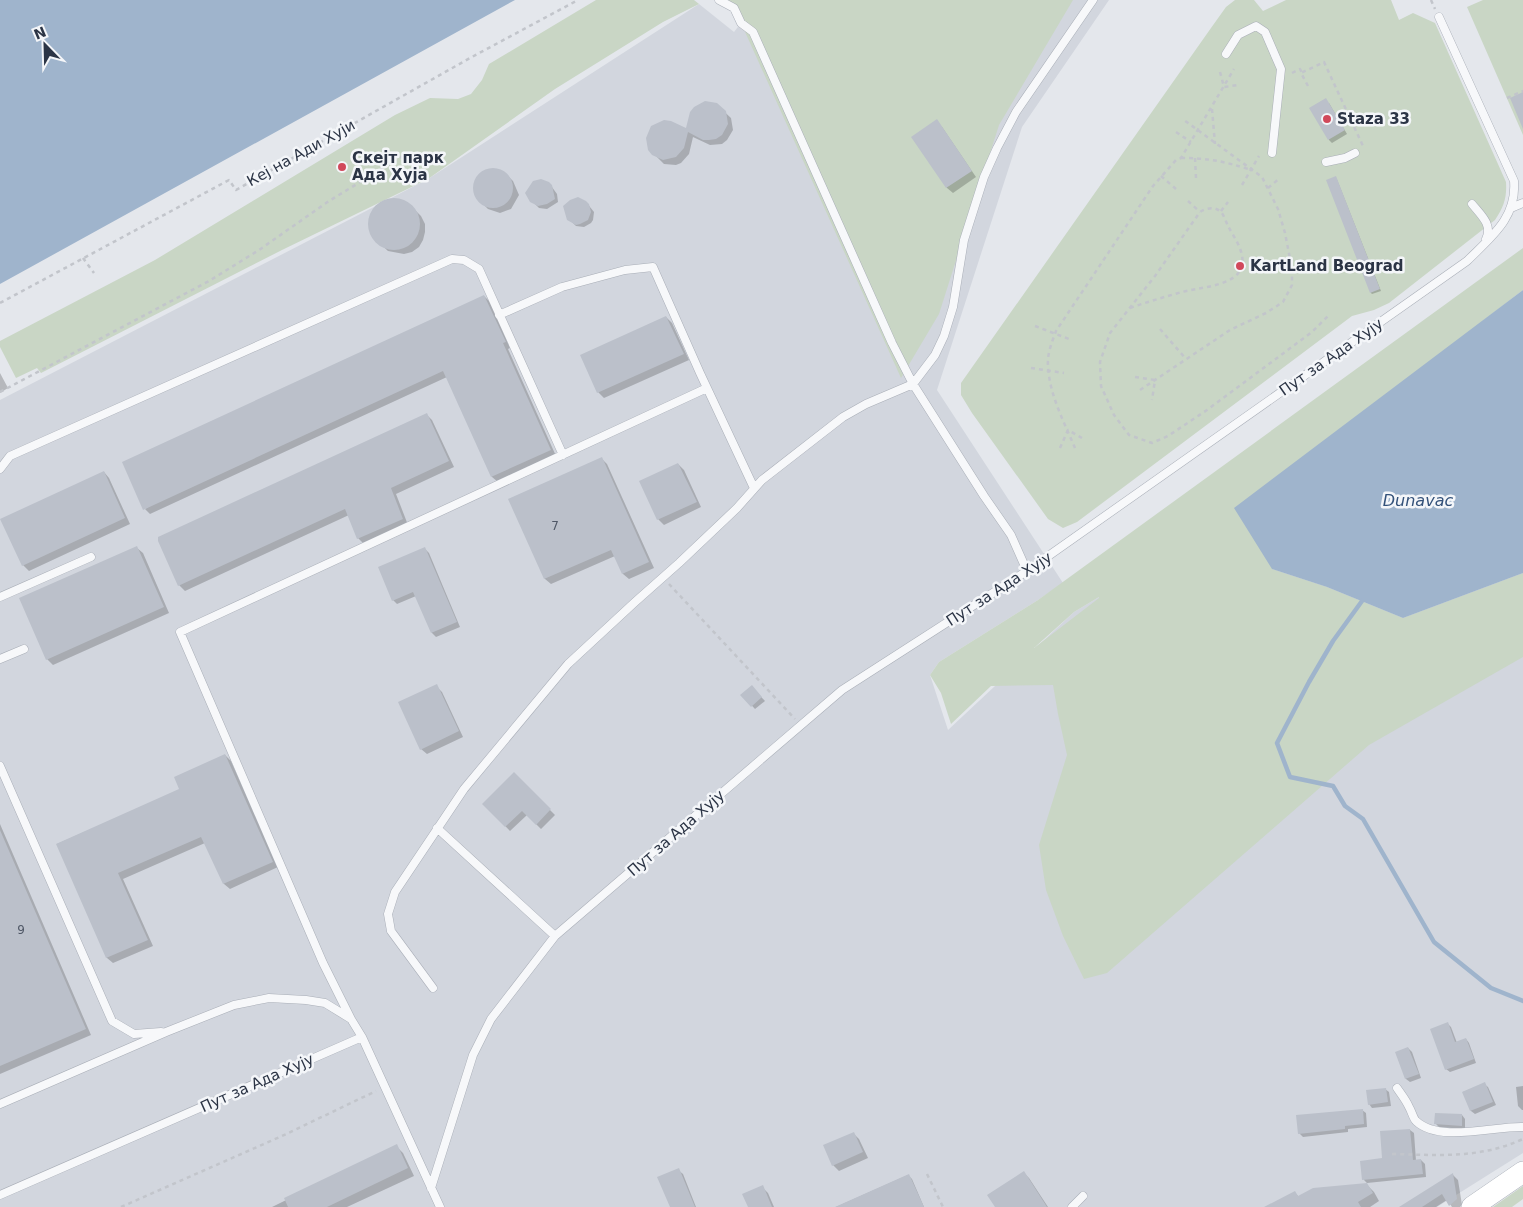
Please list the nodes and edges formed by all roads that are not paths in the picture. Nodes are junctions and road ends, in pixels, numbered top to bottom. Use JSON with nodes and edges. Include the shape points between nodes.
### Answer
{"nodes":[{"id":1,"x":1093,"y":0,"type":"edge"},
{"id":2,"x":724,"y":1,"type":"edge"},
{"id":3,"x":1439,"y":17,"type":"dead end"},
{"id":4,"x":1226,"y":54,"type":"dead end"},
{"id":5,"x":1272,"y":153,"type":"dead end"},
{"id":6,"x":1355,"y":153,"type":"dead end"},
{"id":7,"x":1326,"y":162,"type":"dead end"},
{"id":8,"x":1523,"y":203,"type":"edge"},
{"id":9,"x":1472,"y":204,"type":"dead end"},
{"id":10,"x":1511,"y":208,"type":"junction"},
{"id":11,"x":1483,"y":246,"type":"junction"},
{"id":12,"x":499,"y":315,"type":"junction"},
{"id":13,"x":912,"y":384,"type":"junction"},
{"id":14,"x":707,"y":388,"type":"junction"},
{"id":15,"x":563,"y":455,"type":"junction"},
{"id":16,"x":0,"y":469,"type":"edge"},
{"id":17,"x":754,"y":488,"type":"junction"},
{"id":18,"x":91,"y":557,"type":"dead end"},
{"id":19,"x":1027,"y":571,"type":"junction"},
{"id":20,"x":0,"y":597,"type":"edge"},
{"id":21,"x":24,"y":649,"type":"dead end"},
{"id":22,"x":0,"y":659,"type":"edge"},
{"id":23,"x":0,"y":766,"type":"edge"},
{"id":24,"x":437,"y":828,"type":"junction"},
{"id":25,"x":556,"y":936,"type":"junction"},
{"id":26,"x":433,"y":988,"type":"dead end"},
{"id":27,"x":351,"y":1019,"type":"junction"},
{"id":28,"x":166,"y":1032,"type":"junction"},
{"id":29,"x":362,"y":1037,"type":"junction"},
{"id":30,"x":1397,"y":1088,"type":"dead end"},
{"id":31,"x":0,"y":1104,"type":"edge"},
{"id":32,"x":1523,"y":1127,"type":"edge"},
{"id":33,"x":1523,"y":1172,"type":"edge"},
{"id":34,"x":431,"y":1188,"type":"junction"},
{"id":35,"x":0,"y":1195,"type":"edge"},
{"id":36,"x":1083,"y":1196,"type":"dead end"},
{"id":37,"x":440,"y":1207,"type":"edge"},
{"id":38,"x":1072,"y":1207,"type":"edge"},
{"id":39,"x":1472,"y":1207,"type":"edge"}],
"edges":[{"from":1,"to":13,"type":"lane","via":[[1016,112],[997,148],[964,240],[953,307],[944,336],[935,355]]},
{"from":2,"to":13,"type":"lane","via":[[734,8],[741,24],[753,32]]},
{"from":3,"to":10,"type":"lane","name":"Пут за Ада Хују","via":[[1514,182],[1515,196]]},
{"from":4,"to":5,"type":"lane","via":[[1238,35],[1256,26],[1265,32],[1281,69]]},
{"from":6,"to":7,"type":"lane"},
{"from":8,"to":10,"type":"lane"},
{"from":9,"to":11,"type":"lane","via":[[1487,222],[1488,234]]},
{"from":10,"to":11,"type":"lane","name":"Пут за Ада Хују","via":[[1505,221]]},
{"from":11,"to":19,"type":"lane","name":"Пут за Ада Хују","via":[[1467,261]]},
{"from":12,"to":14,"type":"lane","via":[[562,287],[625,270],[653,267]]},
{"from":12,"to":15,"type":"lane"},
{"from":12,"to":16,"type":"lane","via":[[479,269],[464,260],[452,259],[10,456]]},
{"from":13,"to":17,"type":"lane","via":[[843,417]]},
{"from":13,"to":19,"type":"lane","via":[[1011,535]]},
{"from":14,"to":15,"type":"lane"},
{"from":14,"to":17,"type":"lane"},
{"from":15,"to":27,"type":"lane","via":[[180,632]]},
{"from":17,"to":24,"type":"lane","via":[[737,508],[568,664],[464,789]]},
{"from":18,"to":20,"type":"lane"},
{"from":19,"to":25,"type":"lane","name":"Пут за Ада Хују","via":[[842,690]]},
{"from":21,"to":22,"type":"lane"},
{"from":23,"to":28,"type":"lane","via":[[112,1021],[134,1034]]},
{"from":24,"to":25,"type":"lane"},
{"from":24,"to":26,"type":"lane","via":[[394,892],[388,914],[391,931]]},
{"from":25,"to":34,"type":"lane","name":"Пут за Ада Хују","via":[[486,1028],[473,1055]]},
{"from":27,"to":28,"type":"lane","via":[[325,1003],[269,998],[234,1005]]},
{"from":27,"to":29,"type":"lane"},
{"from":28,"to":31,"type":"lane"},
{"from":29,"to":34,"type":"lane"},
{"from":29,"to":35,"type":"lane","name":"Пут за Ада Хују"},
{"from":30,"to":32,"type":"lane","via":[[1415,1120],[1436,1130],[1464,1132]]},
{"from":33,"to":39,"type":"street"},
{"from":34,"to":37,"type":"lane"},
{"from":36,"to":38,"type":"lane"}]}
